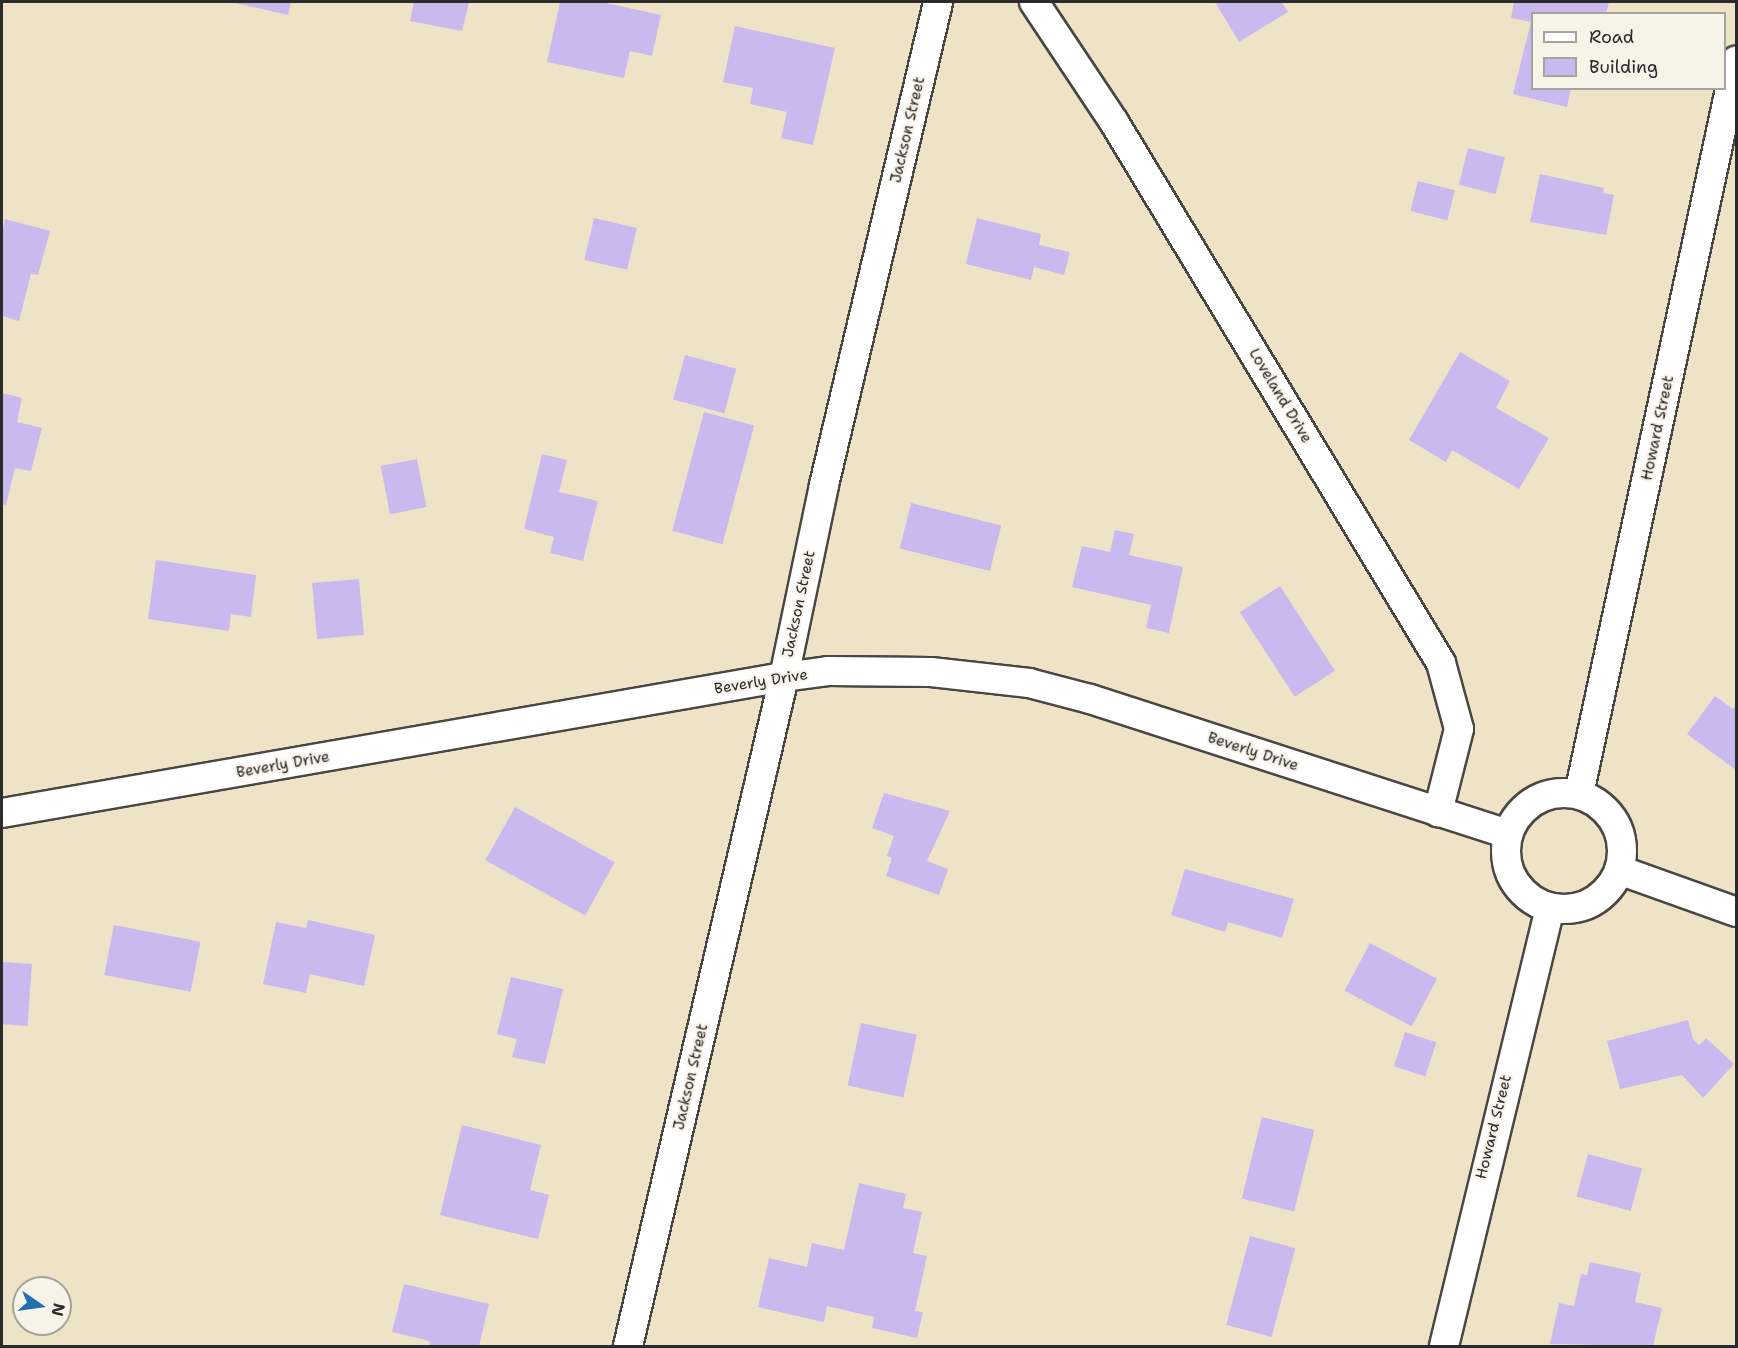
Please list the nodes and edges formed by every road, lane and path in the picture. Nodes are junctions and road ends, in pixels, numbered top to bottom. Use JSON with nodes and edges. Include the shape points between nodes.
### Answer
{"nodes":[{"id":1,"x":938,"y":2,"type":"edge"},
{"id":2,"x":1034,"y":2,"type":"edge"},
{"id":3,"x":1737,"y":62,"type":"edge"},
{"id":4,"x":784,"y":677,"type":"junction"},
{"id":5,"x":1579,"y":794,"type":"junction"},
{"id":6,"x":1438,"y":812,"type":"junction"},
{"id":7,"x":2,"y":813,"type":"edge"},
{"id":8,"x":1508,"y":834,"type":"junction"},
{"id":9,"x":1619,"y":870,"type":"junction"},
{"id":10,"x":1550,"y":908,"type":"junction"},
{"id":11,"x":1737,"y":912,"type":"edge"},
{"id":12,"x":628,"y":1347,"type":"edge"},
{"id":13,"x":1443,"y":1347,"type":"edge"}],
"edges":[{"from":1,"to":4,"type":"street","name":"Jackson Street","via":[[824,485]]},
{"from":2,"to":6,"type":"street","name":"Loveland Drive","via":[[1114,122],[1441,663],[1459,729]]},
{"from":3,"to":5,"type":"street","name":"Howard Street"},
{"from":4,"to":6,"type":"street","name":"Beverly Drive","via":[[828,671],[931,672],[1029,683]]},
{"from":4,"to":7,"type":"street","name":"Beverly Drive"},
{"from":4,"to":12,"type":"street","name":"Jackson Street"},
{"from":5,"to":8,"type":"street","via":[[1543,796],[1527,804]]},
{"from":5,"to":9,"type":"street","via":[[1596,801],[1619,832]]},
{"from":6,"to":8,"type":"street","name":"Beverly Drive"},
{"from":8,"to":10,"type":"street","via":[[1505,853],[1509,871],[1533,901]]},
{"from":9,"to":10,"type":"street","via":[[1611,885],[1591,902],[1567,909]]},
{"from":9,"to":11,"type":"street"},
{"from":10,"to":13,"type":"street","name":"Howard Street"}]}
